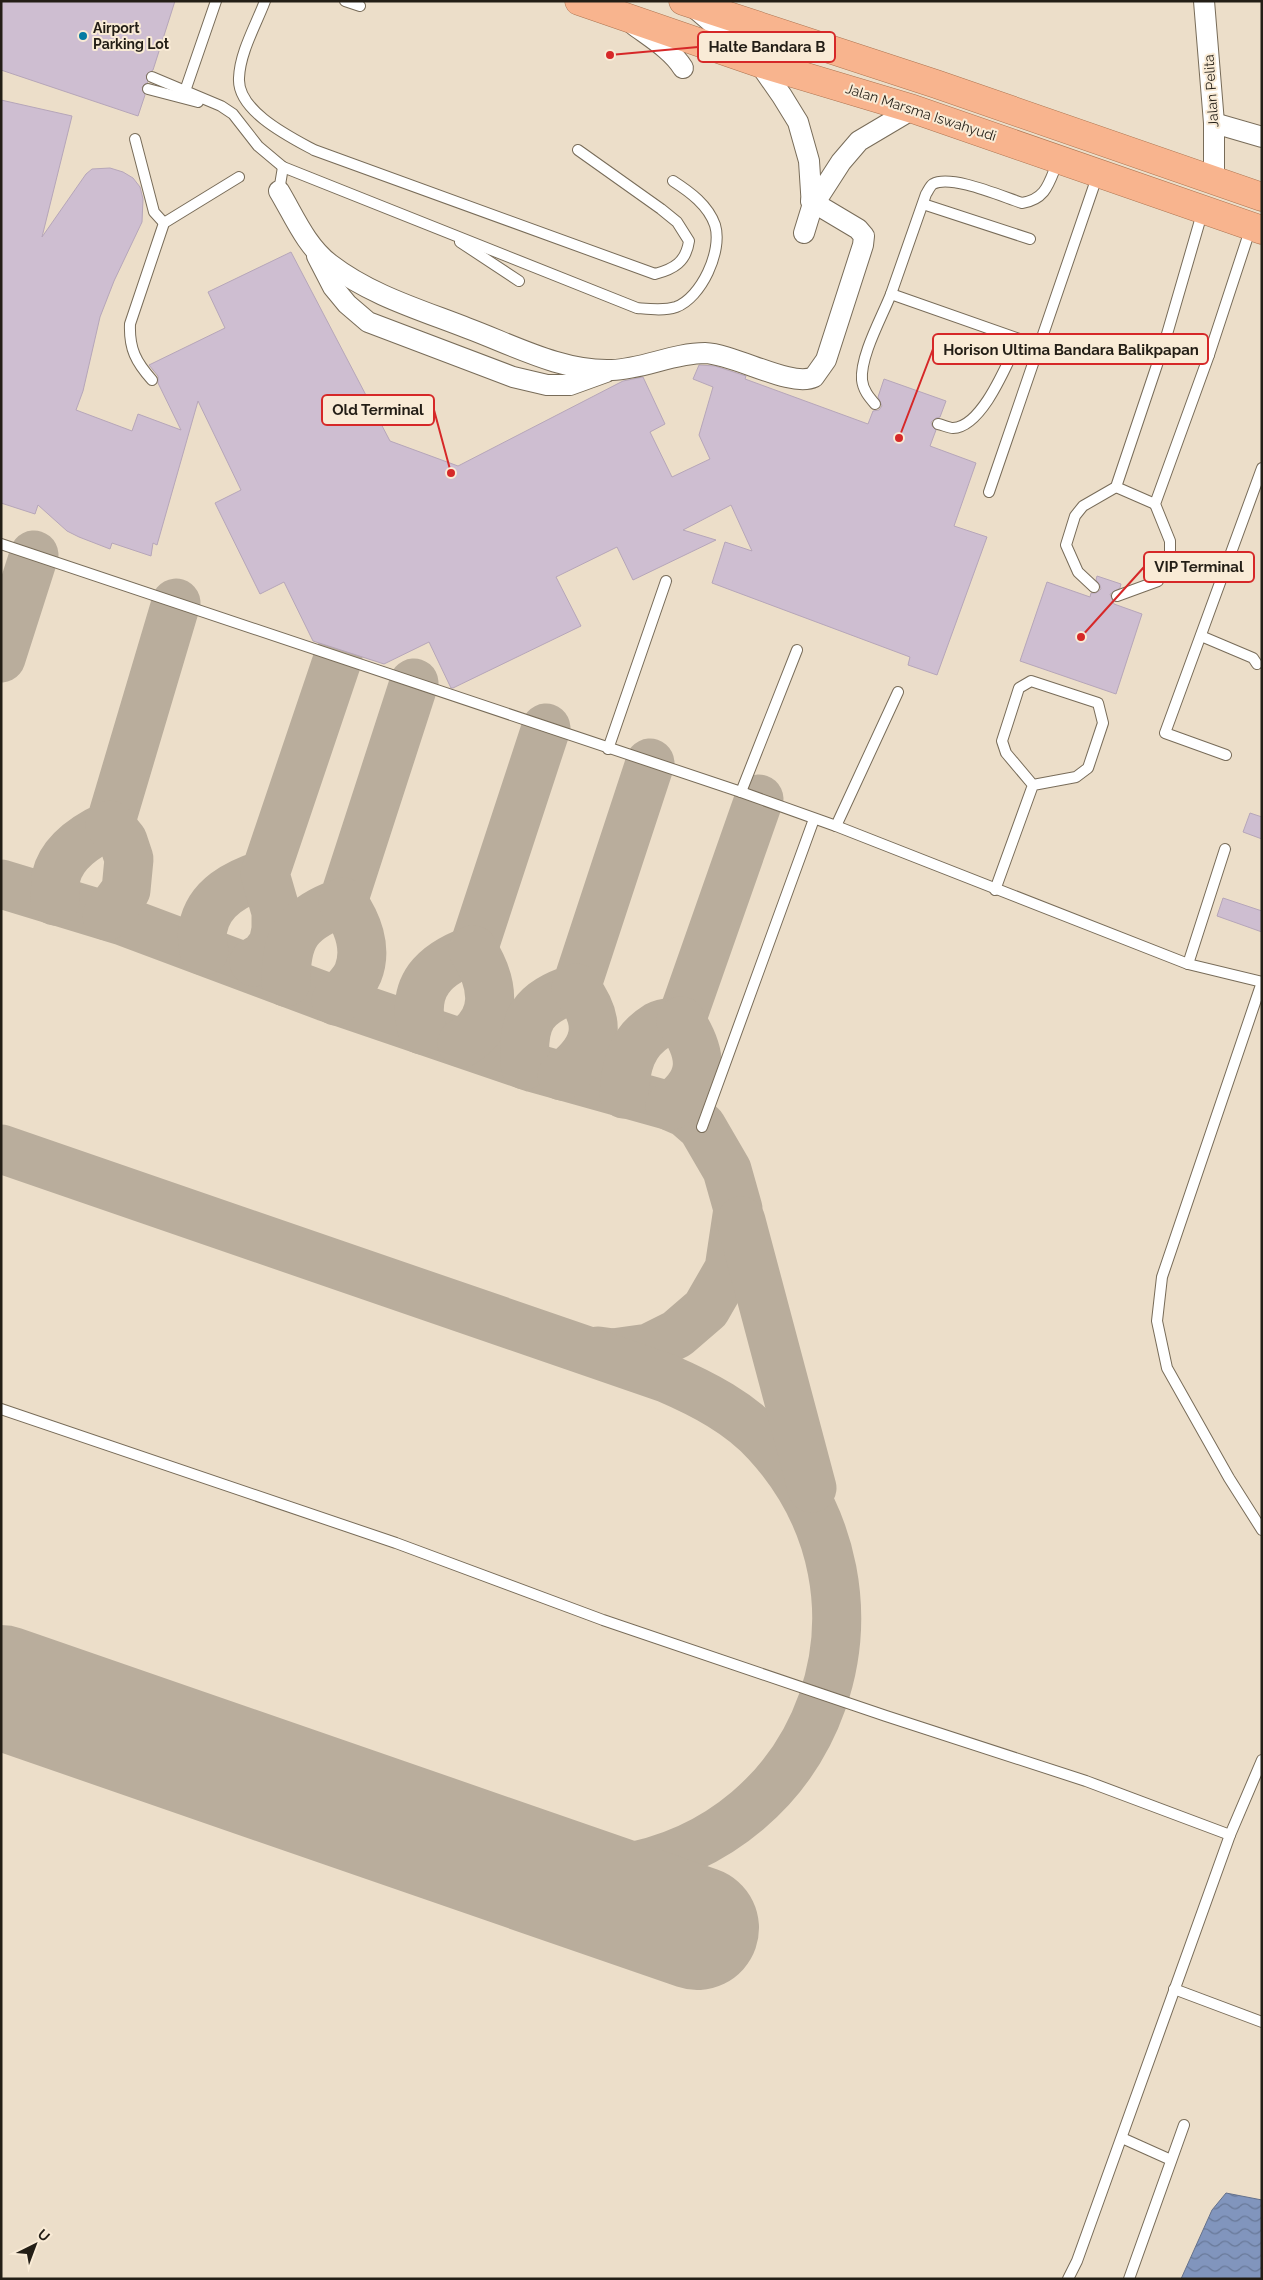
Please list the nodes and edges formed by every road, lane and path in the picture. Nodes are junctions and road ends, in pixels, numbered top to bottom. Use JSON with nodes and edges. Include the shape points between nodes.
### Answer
{"nodes":[{"id":1,"x":216,"y":1,"type":"edge"},
{"id":2,"x":265,"y":1,"type":"edge"},
{"id":3,"x":345,"y":1,"type":"edge"},
{"id":4,"x":579,"y":1,"type":"edge"},
{"id":5,"x":1204,"y":1,"type":"edge"},
{"id":6,"x":686,"y":2,"type":"edge"},
{"id":7,"x":360,"y":6,"type":"dead end"},
{"id":8,"x":621,"y":15,"type":"junction"},
{"id":9,"x":759,"y":63,"type":"junction"},
{"id":10,"x":683,"y":68,"type":"dead end"},
{"id":11,"x":152,"y":77,"type":"dead end"},
{"id":12,"x":148,"y":88,"type":"dead end"},
{"id":13,"x":185,"y":91,"type":"junction"},
{"id":14,"x":221,"y":106,"type":"junction"},
{"id":15,"x":913,"y":109,"type":"junction"},
{"id":16,"x":1214,"y":123,"type":"junction"},
{"id":17,"x":1262,"y":138,"type":"edge"},
{"id":18,"x":135,"y":139,"type":"dead end"},
{"id":19,"x":578,"y":150,"type":"dead end"},
{"id":20,"x":1059,"y":158,"type":"junction"},
{"id":21,"x":283,"y":167,"type":"junction"},
{"id":22,"x":1099,"y":172,"type":"junction"},
{"id":23,"x":239,"y":177,"type":"dead end"},
{"id":24,"x":1214,"y":180,"type":"junction"},
{"id":25,"x":674,"y":181,"type":"dead end"},
{"id":26,"x":279,"y":191,"type":"joint"},
{"id":27,"x":1262,"y":198,"type":"edge"},
{"id":28,"x":813,"y":203,"type":"junction"},
{"id":29,"x":923,"y":204,"type":"junction"},
{"id":30,"x":1203,"y":210,"type":"junction"},
{"id":31,"x":164,"y":223,"type":"junction"},
{"id":32,"x":1256,"y":228,"type":"edge"},
{"id":33,"x":440,"y":230,"type":"junction"},
{"id":34,"x":804,"y":233,"type":"dead end"},
{"id":35,"x":1030,"y":239,"type":"dead end"},
{"id":36,"x":313,"y":248,"type":"junction"},
{"id":37,"x":519,"y":281,"type":"dead end"},
{"id":38,"x":891,"y":294,"type":"junction"},
{"id":39,"x":1019,"y":339,"type":"junction"},
{"id":40,"x":1165,"y":341,"type":"junction"},
{"id":41,"x":1039,"y":346,"type":"junction"},
{"id":42,"x":1209,"y":355,"type":"junction"},
{"id":43,"x":613,"y":370,"type":"junction"},
{"id":44,"x":152,"y":380,"type":"dead end"},
{"id":45,"x":875,"y":404,"type":"dead end"},
{"id":46,"x":938,"y":424,"type":"dead end"},
{"id":47,"x":1262,"y":468,"type":"edge"},
{"id":48,"x":1116,"y":487,"type":"junction"},
{"id":49,"x":988,"y":492,"type":"dead end"},
{"id":50,"x":1155,"y":504,"type":"junction"},
{"id":51,"x":1,"y":544,"type":"edge"},
{"id":52,"x":666,"y":581,"type":"dead end"},
{"id":53,"x":1094,"y":587,"type":"dead end"},
{"id":54,"x":1117,"y":596,"type":"dead end"},
{"id":55,"x":1201,"y":636,"type":"junction"},
{"id":56,"x":797,"y":650,"type":"dead end"},
{"id":57,"x":1257,"y":664,"type":"dead end"},
{"id":58,"x":898,"y":692,"type":"dead end"},
{"id":59,"x":608,"y":749,"type":"junction"},
{"id":60,"x":1226,"y":755,"type":"dead end"},
{"id":61,"x":1033,"y":785,"type":"junction"},
{"id":62,"x":741,"y":792,"type":"junction"},
{"id":63,"x":814,"y":819,"type":"junction"},
{"id":64,"x":836,"y":826,"type":"junction"},
{"id":65,"x":1225,"y":849,"type":"dead end"},
{"id":66,"x":995,"y":890,"type":"junction"},
{"id":67,"x":1188,"y":964,"type":"junction"},
{"id":68,"x":1262,"y":982,"type":"edge"},
{"id":69,"x":702,"y":1127,"type":"dead end"},
{"id":70,"x":1,"y":1409,"type":"edge"},
{"id":71,"x":1262,"y":1530,"type":"edge"},
{"id":72,"x":1262,"y":1760,"type":"edge"},
{"id":73,"x":1230,"y":1835,"type":"junction"},
{"id":74,"x":1174,"y":1989,"type":"junction"},
{"id":75,"x":1262,"y":2022,"type":"edge"},
{"id":76,"x":1184,"y":2125,"type":"dead end"},
{"id":77,"x":1122,"y":2138,"type":"junction"},
{"id":78,"x":1171,"y":2160,"type":"junction"},
{"id":79,"x":1068,"y":2279,"type":"edge"},
{"id":80,"x":1129,"y":2279,"type":"edge"}],
"edges":[{"from":1,"to":13,"type":"lane"},
{"from":2,"to":19,"type":"lane","via":[[240,64],[238,80],[247,102],[283,133],[314,150],[655,274],[681,263],[688,252],[689,241],[677,222]]},
{"from":3,"to":7,"type":"lane"},
{"from":4,"to":8,"type":"highway","name":"Jalan Marsma Iswahyudi"},
{"from":5,"to":16,"type":"street","name":"Jalan Pelita"},
{"from":6,"to":9,"type":"street"},
{"from":6,"to":24,"type":"highway"},
{"from":8,"to":9,"type":"highway","name":"Jalan Marsma Iswahyudi"},
{"from":8,"to":10,"type":"street","via":[[664,48]]},
{"from":9,"to":15,"type":"highway","name":"Jalan Marsma Iswahyudi"},
{"from":9,"to":28,"type":"street","via":[[798,122],[809,161]]},
{"from":11,"to":13,"type":"lane"},
{"from":12,"to":14,"type":"lane"},
{"from":13,"to":14,"type":"lane"},
{"from":14,"to":21,"type":"lane","via":[[233,114],[258,146]]},
{"from":15,"to":20,"type":"highway","name":"Jalan Marsma Iswahyudi"},
{"from":15,"to":28,"type":"street","via":[[859,141]]},
{"from":16,"to":17,"type":"street"},
{"from":16,"to":24,"type":"street","name":"Jalan Pelita"},
{"from":18,"to":31,"type":"lane","via":[[154,212]]},
{"from":20,"to":22,"type":"highway","name":"Jalan Marsma Iswahyudi"},
{"from":20,"to":29,"type":"lane","via":[[1044,192],[1032,201],[1022,203],[943,181],[932,185]]},
{"from":21,"to":26,"type":"lane"},
{"from":21,"to":33,"type":"lane"},
{"from":22,"to":30,"type":"highway","name":"Jalan Marsma Iswahyudi"},
{"from":22,"to":41,"type":"lane"},
{"from":23,"to":31,"type":"lane"},
{"from":24,"to":27,"type":"highway"},
{"from":24,"to":30,"type":"highway"},
{"from":25,"to":33,"type":"lane","via":[[692,193],[706,209],[715,226],[716,242],[706,280],[677,307],[637,308]]},
{"from":26,"to":36,"type":"street"},
{"from":27,"to":32,"type":"highway"},
{"from":28,"to":34,"type":"street"},
{"from":28,"to":43,"type":"street","via":[[858,229],[864,236],[864,245],[826,360],[814,377],[799,380],[705,353]]},
{"from":29,"to":35,"type":"lane"},
{"from":29,"to":38,"type":"lane"},
{"from":30,"to":32,"type":"highway","name":"Jalan Marsma Iswahyudi"},
{"from":30,"to":40,"type":"lane"},
{"from":31,"to":44,"type":"lane","via":[[130,324],[132,354]]},
{"from":32,"to":42,"type":"lane"},
{"from":33,"to":37,"type":"lane"},
{"from":36,"to":43,"type":"street","via":[[356,282],[404,304],[549,359],[579,367]]},
{"from":36,"to":43,"type":"street","via":[[333,287],[368,322],[513,377],[547,385],[570,385]]},
{"from":38,"to":39,"type":"lane"},
{"from":38,"to":45,"type":"lane","via":[[862,370],[862,382]]},
{"from":39,"to":41,"type":"lane"},
{"from":39,"to":46,"type":"lane","via":[[992,394],[978,413],[964,425],[953,428]]},
{"from":40,"to":42,"type":"lane"},
{"from":40,"to":48,"type":"lane"},
{"from":41,"to":49,"type":"lane"},
{"from":42,"to":50,"type":"lane"},
{"from":47,"to":55,"type":"lane"},
{"from":48,"to":50,"type":"lane"},
{"from":48,"to":53,"type":"lane","via":[[1083,506],[1075,516],[1066,545],[1078,572]]},
{"from":50,"to":54,"type":"lane","via":[[1170,542],[1170,552],[1158,582]]},
{"from":51,"to":59,"type":"lane"},
{"from":52,"to":59,"type":"lane"},
{"from":55,"to":57,"type":"lane","via":[[1253,658]]},
{"from":55,"to":60,"type":"lane","via":[[1165,733]]},
{"from":56,"to":62,"type":"lane"},
{"from":58,"to":64,"type":"lane"},
{"from":59,"to":62,"type":"lane"},
{"from":61,"to":61,"type":"lane","via":[[1006,753],[1002,742],[1019,688],[1031,681],[1098,703],[1103,723],[1088,768],[1076,777]]},
{"from":61,"to":66,"type":"lane"},
{"from":62,"to":63,"type":"lane"},
{"from":63,"to":64,"type":"lane"},
{"from":63,"to":69,"type":"lane"},
{"from":64,"to":66,"type":"lane"},
{"from":65,"to":67,"type":"lane"},
{"from":66,"to":67,"type":"lane"},
{"from":67,"to":68,"type":"lane"},
{"from":68,"to":71,"type":"lane","via":[[1162,1277],[1157,1321],[1167,1368]]},
{"from":70,"to":73,"type":"lane","via":[[396,1543],[612,1624],[1086,1781]]},
{"from":72,"to":73,"type":"lane"},
{"from":73,"to":74,"type":"lane"},
{"from":74,"to":75,"type":"lane"},
{"from":74,"to":77,"type":"lane"},
{"from":76,"to":78,"type":"lane"},
{"from":77,"to":78,"type":"lane"},
{"from":77,"to":79,"type":"lane"},
{"from":78,"to":80,"type":"lane"}]}
